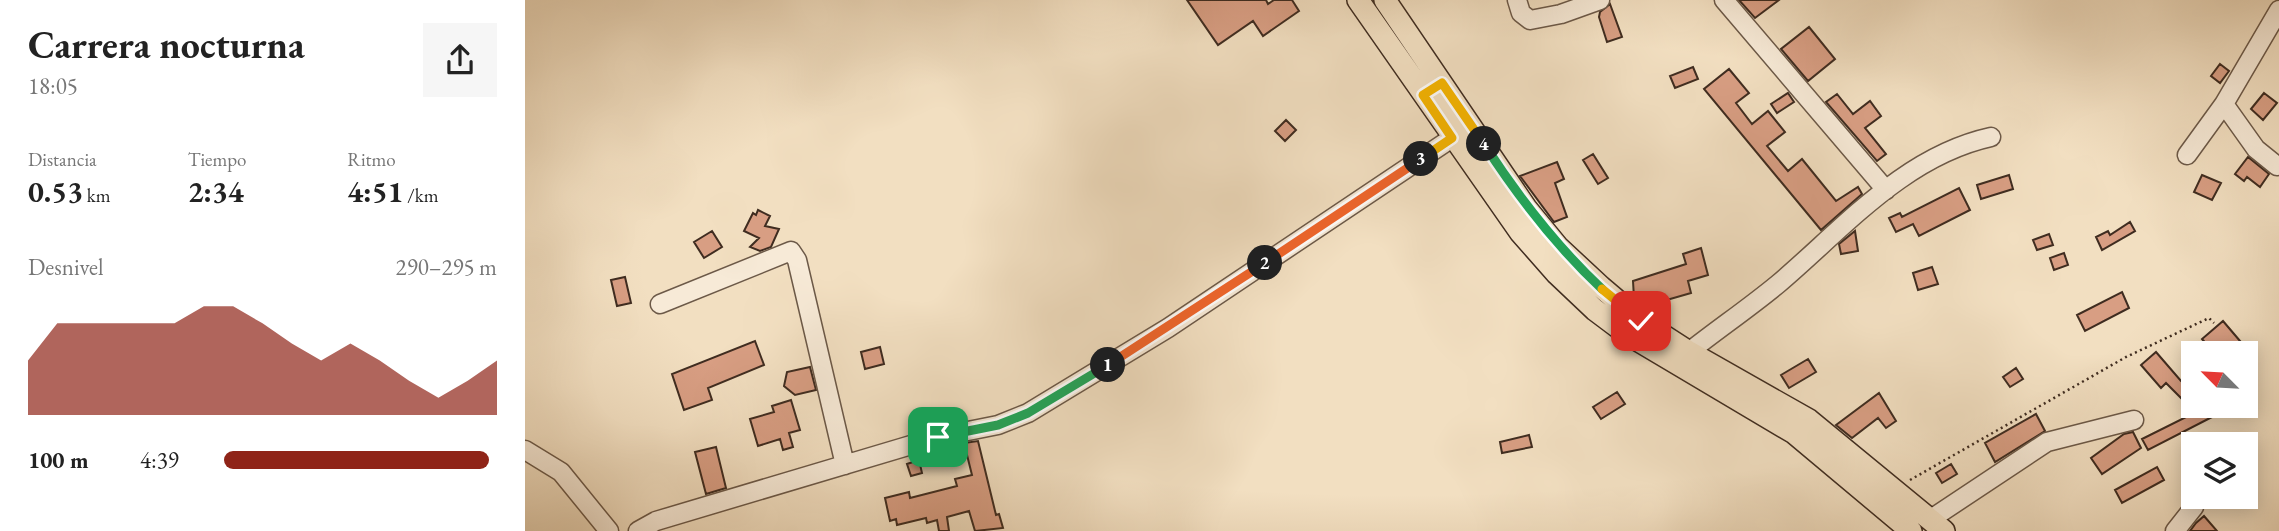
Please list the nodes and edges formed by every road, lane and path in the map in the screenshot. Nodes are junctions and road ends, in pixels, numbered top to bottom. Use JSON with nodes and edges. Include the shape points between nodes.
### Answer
{"nodes":[{"id":1,"x":1358,"y":0,"type":"edge"},
{"id":2,"x":1385,"y":0,"type":"edge"},
{"id":3,"x":1517,"y":0,"type":"edge"},
{"id":4,"x":1600,"y":0,"type":"edge"},
{"id":5,"x":1724,"y":0,"type":"edge"},
{"id":6,"x":2279,"y":10,"type":"edge"},
{"id":7,"x":1442,"y":83,"type":"junction"},
{"id":8,"x":1423,"y":95,"type":"junction"},
{"id":9,"x":2224,"y":104,"type":"junction"},
{"id":10,"x":1991,"y":137,"type":"dead end"},
{"id":11,"x":1452,"y":138,"type":"junction"},
{"id":12,"x":2187,"y":155,"type":"dead end"},
{"id":13,"x":2277,"y":166,"type":"dead end"},
{"id":14,"x":1886,"y":190,"type":"junction"},
{"id":15,"x":660,"y":303,"type":"dead end"},
{"id":16,"x":2214,"y":323,"type":"dead end"},
{"id":17,"x":1689,"y":352,"type":"junction"},
{"id":18,"x":2134,"y":420,"type":"dead end"},
{"id":19,"x":525,"y":450,"type":"edge"},
{"id":20,"x":845,"y":465,"type":"junction"},
{"id":21,"x":1895,"y":489,"type":"junction"},
{"id":22,"x":2192,"y":509,"type":"edge"},
{"id":23,"x":1937,"y":525,"type":"edge"},
{"id":24,"x":610,"y":531,"type":"edge"},
{"id":25,"x":638,"y":531,"type":"edge"},
{"id":26,"x":1911,"y":531,"type":"edge"},
{"id":27,"x":2175,"y":531,"type":"edge"}],
"edges":[{"from":1,"to":8,"type":"main road"},
{"from":2,"to":7,"type":"main road"},
{"from":3,"to":4,"type":"street","via":[[1521,13],[1530,20]]},
{"from":5,"to":14,"type":"street"},
{"from":6,"to":9,"type":"street"},
{"from":7,"to":8,"type":"main road"},
{"from":7,"to":17,"type":"main road","via":[[1526,208],[1558,247],[1641,321]]},
{"from":8,"to":11,"type":"main road"},
{"from":9,"to":12,"type":"street"},
{"from":9,"to":13,"type":"street","via":[[2256,149]]},
{"from":10,"to":14,"type":"street","via":[[1948,152]]},
{"from":11,"to":20,"type":"street","via":[[1168,328],[1028,413]]},
{"from":11,"to":26,"type":"main road","via":[[1520,232],[1595,310],[1671,362],[1794,433]]},
{"from":14,"to":17,"type":"street"},
{"from":15,"to":20,"type":"street","via":[[791,251],[797,260]]},
{"from":16,"to":21,"type":"path","via":[[2209,318],[2126,357]]},
{"from":17,"to":21,"type":"main road","via":[[1809,420]]},
{"from":18,"to":23,"type":"street","via":[[2047,442]]},
{"from":19,"to":24,"type":"street","via":[[561,472]]},
{"from":20,"to":25,"type":"street","via":[[656,521]]},
{"from":21,"to":23,"type":"main road"},
{"from":22,"to":27,"type":"street"}]}
